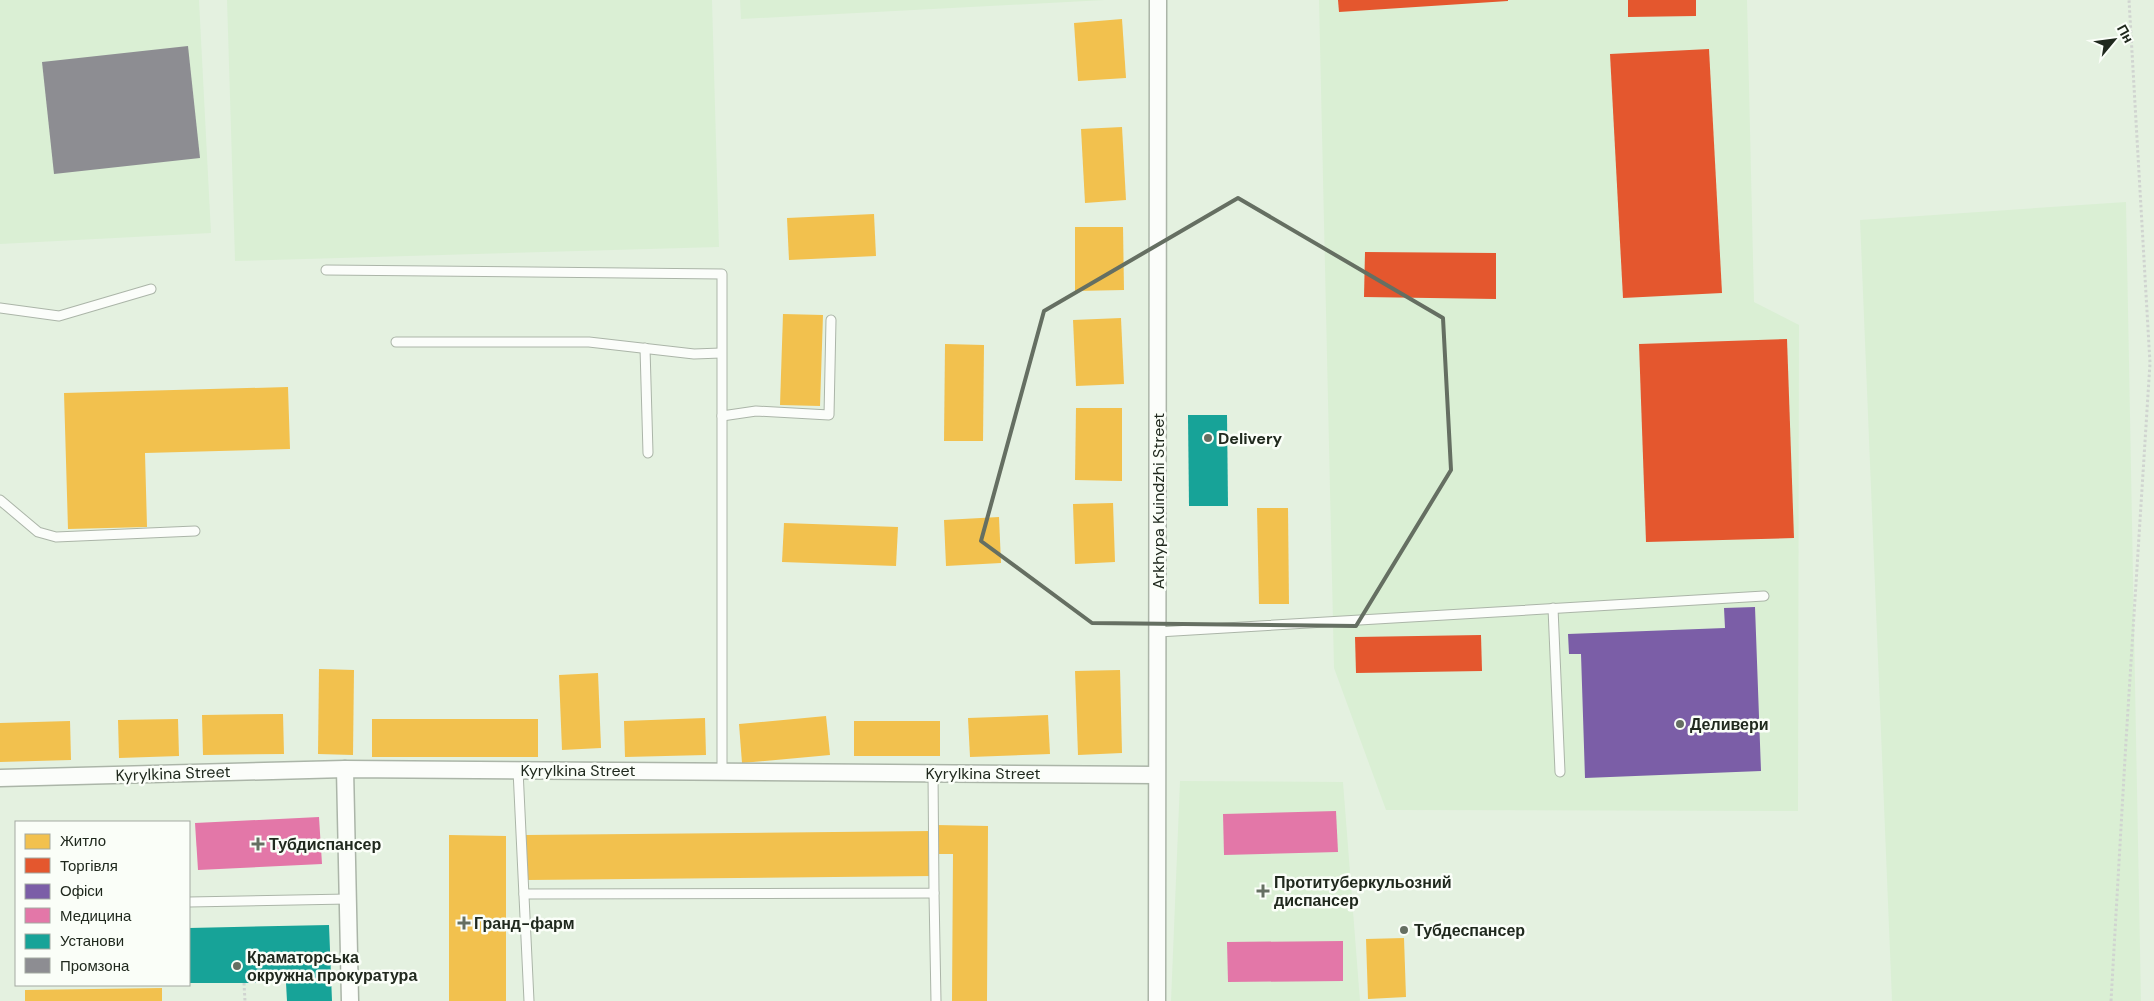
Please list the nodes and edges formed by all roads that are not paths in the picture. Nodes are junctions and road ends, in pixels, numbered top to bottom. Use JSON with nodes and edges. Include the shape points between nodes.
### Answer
{"nodes":[{"id":1,"x":1158,"y":0,"type":"edge"},
{"id":2,"x":326,"y":270,"type":"dead end"},
{"id":3,"x":151,"y":289,"type":"dead end"},
{"id":4,"x":0,"y":308,"type":"edge"},
{"id":5,"x":831,"y":320,"type":"dead end"},
{"id":6,"x":396,"y":342,"type":"dead end"},
{"id":7,"x":645,"y":348,"type":"junction"},
{"id":8,"x":721,"y":353,"type":"junction"},
{"id":9,"x":722,"y":416,"type":"junction"},
{"id":10,"x":648,"y":453,"type":"dead end"},
{"id":11,"x":0,"y":500,"type":"edge"},
{"id":12,"x":195,"y":531,"type":"dead end"},
{"id":13,"x":1764,"y":596,"type":"dead end"},
{"id":14,"x":1553,"y":608,"type":"junction"},
{"id":15,"x":1158,"y":632,"type":"junction"},
{"id":16,"x":345,"y":769,"type":"junction"},
{"id":17,"x":518,"y":770,"type":"junction"},
{"id":18,"x":722,"y":771,"type":"junction"},
{"id":19,"x":1560,"y":772,"type":"dead end"},
{"id":20,"x":933,"y":773,"type":"junction"},
{"id":21,"x":1156,"y":775,"type":"junction"},
{"id":22,"x":0,"y":778,"type":"edge"},
{"id":23,"x":934,"y":893,"type":"junction"},
{"id":24,"x":524,"y":894,"type":"junction"},
{"id":25,"x":348,"y":898,"type":"junction"},
{"id":26,"x":190,"y":902,"type":"edge"},
{"id":27,"x":350,"y":1001,"type":"edge"},
{"id":28,"x":529,"y":1001,"type":"edge"},
{"id":29,"x":936,"y":1001,"type":"edge"},
{"id":30,"x":1157,"y":1001,"type":"edge"}],
"edges":[{"from":1,"to":15,"type":"street","name":"Arkhypa Kuindzhi Street"},
{"from":2,"to":8,"type":"lane","via":[[722,274]]},
{"from":3,"to":4,"type":"lane","via":[[59,316]]},
{"from":5,"to":9,"type":"lane","via":[[829,415],[756,411]]},
{"from":6,"to":7,"type":"lane","via":[[590,342]]},
{"from":7,"to":8,"type":"lane","via":[[694,354]]},
{"from":7,"to":10,"type":"lane"},
{"from":8,"to":9,"type":"lane"},
{"from":9,"to":18,"type":"lane"},
{"from":11,"to":12,"type":"lane","via":[[38,532],[56,537]]},
{"from":13,"to":14,"type":"lane"},
{"from":14,"to":15,"type":"lane"},
{"from":14,"to":19,"type":"lane"},
{"from":15,"to":21,"type":"street","name":"Arkhypa Kuindzhi Street"},
{"from":16,"to":17,"type":"street","name":"Kyrylkina Street"},
{"from":16,"to":22,"type":"street","name":"Kyrylkina Street"},
{"from":16,"to":25,"type":"street"},
{"from":17,"to":18,"type":"street","name":"Kyrylkina Street"},
{"from":17,"to":24,"type":"lane"},
{"from":18,"to":20,"type":"street","name":"Kyrylkina Street"},
{"from":20,"to":21,"type":"street","name":"Kyrylkina Street"},
{"from":20,"to":23,"type":"lane"},
{"from":21,"to":30,"type":"street","name":"Arkhypa Kuindzhi Street"},
{"from":23,"to":24,"type":"lane"},
{"from":23,"to":29,"type":"lane"},
{"from":24,"to":28,"type":"lane"},
{"from":25,"to":26,"type":"lane"},
{"from":25,"to":27,"type":"street"}]}
